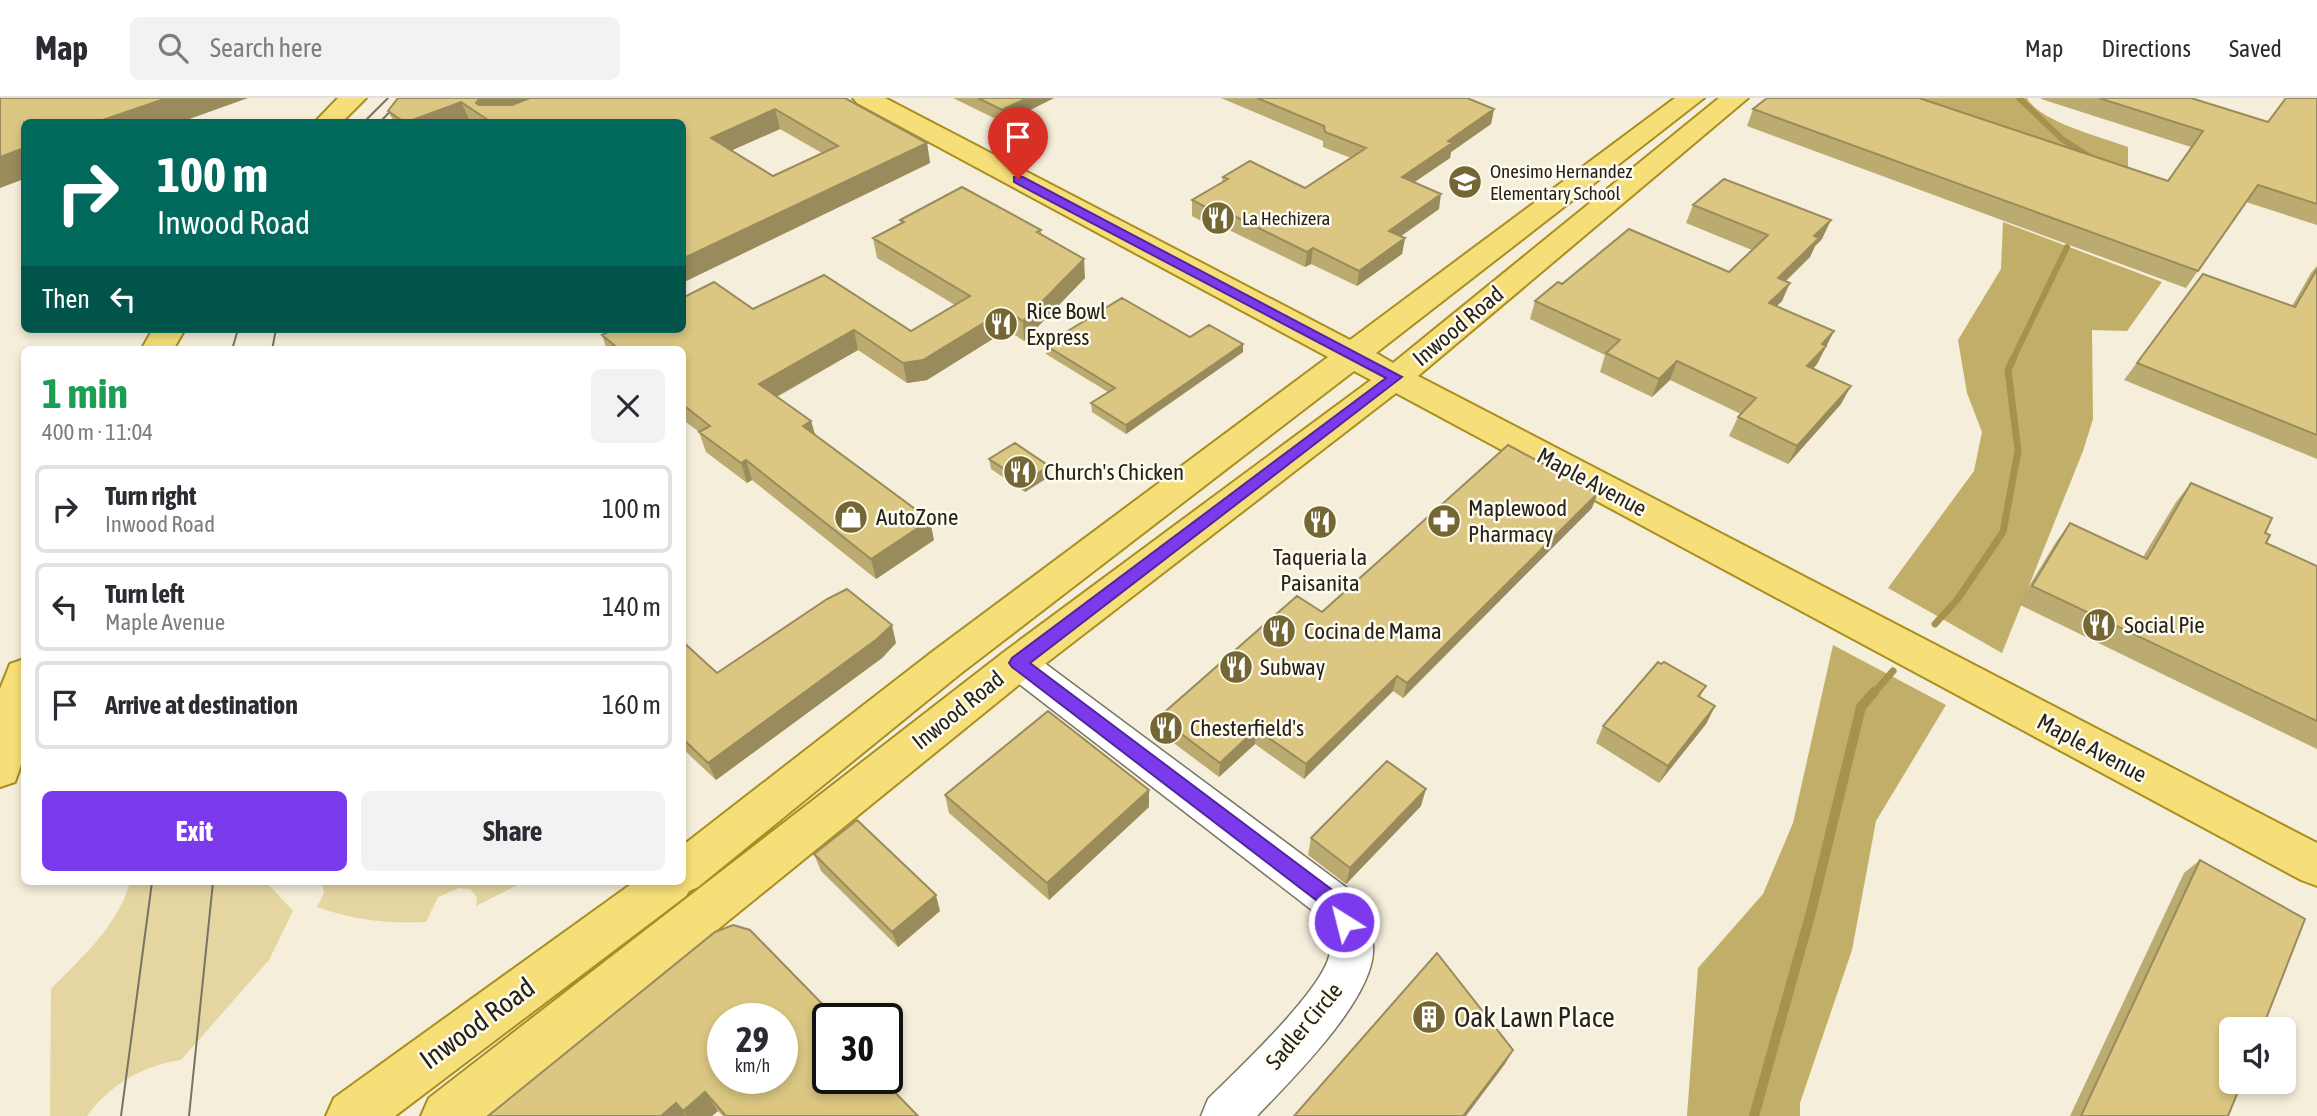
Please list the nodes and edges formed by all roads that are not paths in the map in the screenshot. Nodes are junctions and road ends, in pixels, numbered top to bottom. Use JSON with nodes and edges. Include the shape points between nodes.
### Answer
{"nodes":[{"id":1,"x":353,"y":98,"type":"edge"},
{"id":2,"x":866,"y":98,"type":"edge"},
{"id":3,"x":1691,"y":98,"type":"edge"},
{"id":4,"x":1728,"y":104,"type":"edge"},
{"id":5,"x":331,"y":119,"type":"edge"},
{"id":6,"x":1514,"y":232,"type":"junction"},
{"id":7,"x":1542,"y":256,"type":"junction"},
{"id":8,"x":1353,"y":354,"type":"junction"},
{"id":9,"x":1395,"y":377,"type":"junction"},
{"id":10,"x":1181,"y":485,"type":"junction"},
{"id":11,"x":1222,"y":509,"type":"junction"},
{"id":12,"x":981,"y":636,"type":"junction"},
{"id":13,"x":1018,"y":663,"type":"junction"},
{"id":14,"x":14,"y":692,"type":"edge"},
{"id":15,"x":0,"y":769,"type":"edge"},
{"id":16,"x":2317,"y":866,"type":"edge"},
{"id":17,"x":698,"y":875,"type":"edge"},
{"id":18,"x":684,"y":885,"type":"edge"},
{"id":19,"x":352,"y":1116,"type":"edge"},
{"id":20,"x":447,"y":1116,"type":"edge"},
{"id":21,"x":1225,"y":1116,"type":"edge"}],
"edges":[{"from":1,"to":5,"type":"main road"},
{"from":2,"to":8,"type":"main road","name":"Maple Avenue"},
{"from":3,"to":4,"type":"main road"},
{"from":3,"to":6,"type":"main road","name":"Inwood Road"},
{"from":4,"to":7,"type":"main road","name":"Inwood Road"},
{"from":6,"to":7,"type":"main road"},
{"from":6,"to":8,"type":"main road","name":"Inwood Road"},
{"from":7,"to":9,"type":"main road","name":"Inwood Road"},
{"from":8,"to":9,"type":"main road","name":"Maple Avenue"},
{"from":8,"to":10,"type":"main road","name":"Inwood Road"},
{"from":9,"to":11,"type":"main road","name":"Inwood Road"},
{"from":9,"to":16,"type":"main road","name":"Maple Avenue"},
{"from":10,"to":11,"type":"main road"},
{"from":10,"to":12,"type":"main road","name":"Inwood Road"},
{"from":11,"to":13,"type":"main road","name":"Inwood Road"},
{"from":12,"to":13,"type":"main road"},
{"from":12,"to":17,"type":"main road","name":"Inwood Road"},
{"from":13,"to":17,"type":"main road","name":"Inwood Road"},
{"from":13,"to":21,"type":"street","name":"Sadler Circle","via":[[1332,901],[1344,922],[1352,952],[1333,997]]},
{"from":14,"to":15,"type":"main road"},
{"from":17,"to":20,"type":"main road","name":"Inwood Road"},
{"from":18,"to":19,"type":"main road","name":"Inwood Road"}]}
